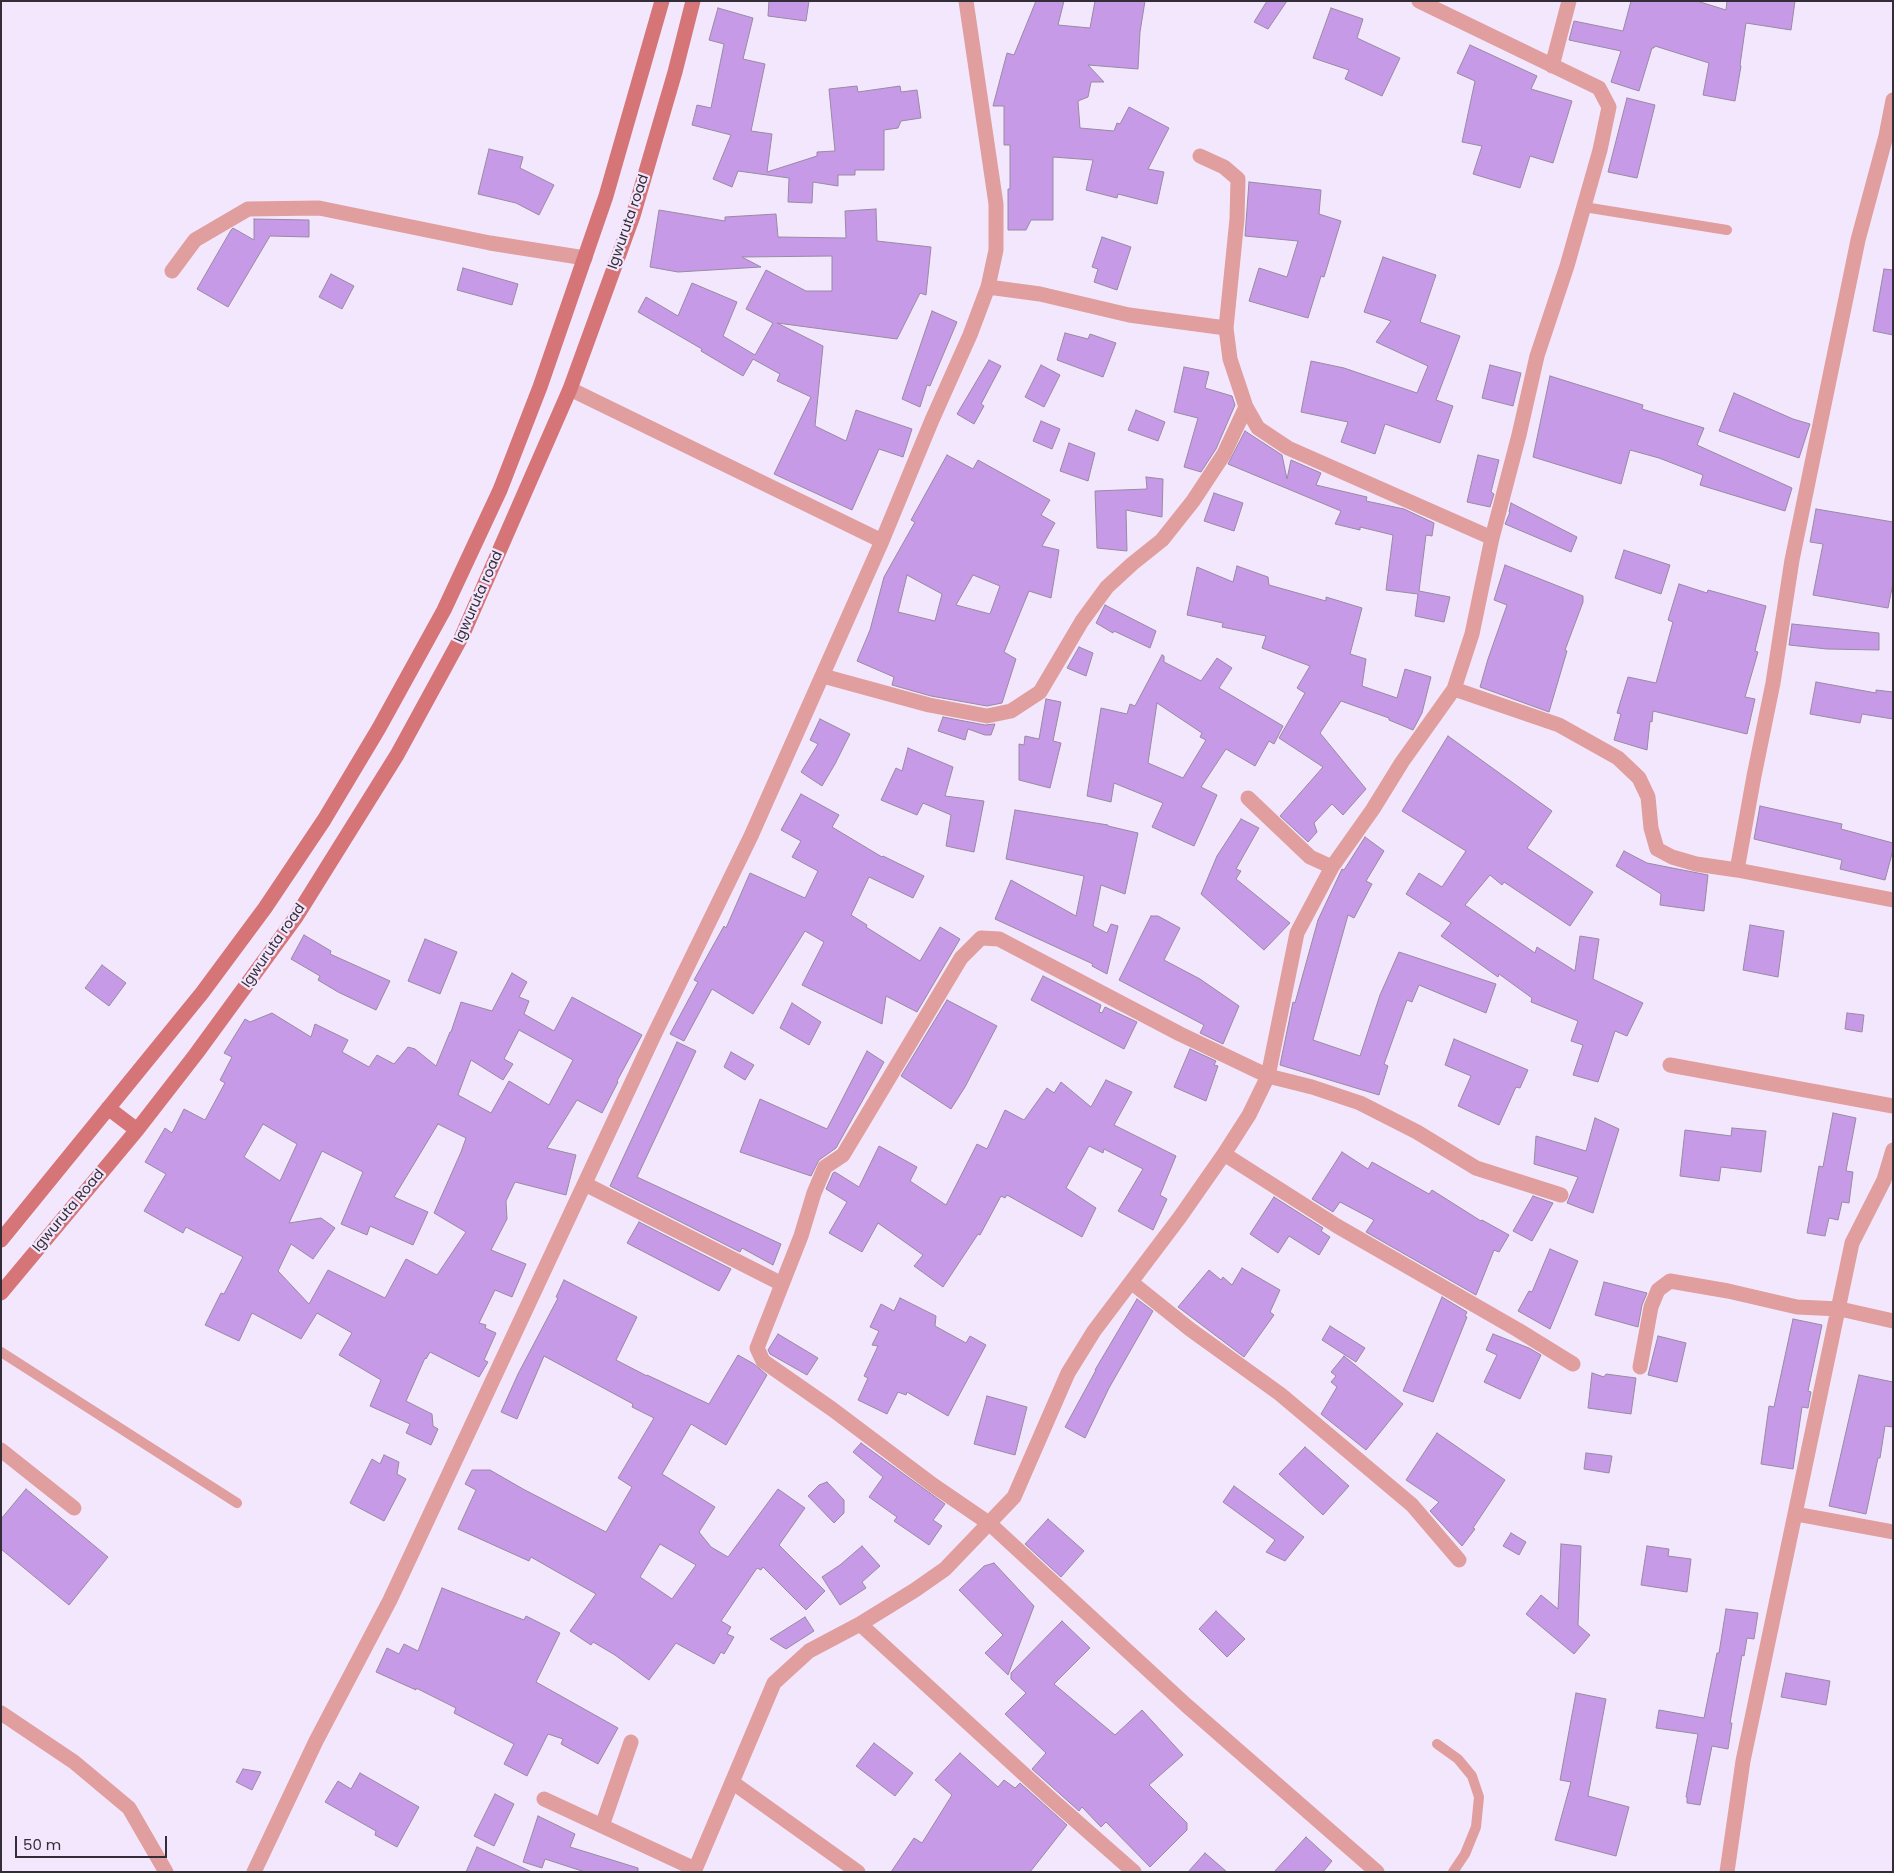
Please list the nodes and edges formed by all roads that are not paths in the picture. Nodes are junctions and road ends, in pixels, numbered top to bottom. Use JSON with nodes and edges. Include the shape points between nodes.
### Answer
{"nodes":[{"id":1,"x":662,"y":1,"type":"edge"},
{"id":2,"x":694,"y":1,"type":"edge"},
{"id":3,"x":966,"y":1,"type":"edge"},
{"id":4,"x":1419,"y":1,"type":"edge"},
{"id":5,"x":1569,"y":1,"type":"edge"},
{"id":6,"x":1552,"y":66,"type":"junction"},
{"id":7,"x":1893,"y":100,"type":"edge"},
{"id":8,"x":1890,"y":136,"type":"edge"},
{"id":9,"x":1200,"y":156,"type":"dead end"},
{"id":10,"x":1584,"y":207,"type":"junction"},
{"id":11,"x":1727,"y":230,"type":"dead end"},
{"id":12,"x":585,"y":258,"type":"junction"},
{"id":13,"x":172,"y":271,"type":"dead end"},
{"id":14,"x":988,"y":287,"type":"junction"},
{"id":15,"x":1226,"y":328,"type":"junction"},
{"id":16,"x":570,"y":388,"type":"junction"},
{"id":17,"x":1246,"y":407,"type":"junction"},
{"id":18,"x":1492,"y":538,"type":"junction"},
{"id":19,"x":882,"y":541,"type":"junction"},
{"id":20,"x":822,"y":676,"type":"junction"},
{"id":21,"x":1454,"y":688,"type":"junction"},
{"id":22,"x":1248,"y":798,"type":"dead end"},
{"id":23,"x":1332,"y":868,"type":"junction"},
{"id":24,"x":1737,"y":870,"type":"junction"},
{"id":25,"x":1893,"y":900,"type":"edge"},
{"id":26,"x":1670,"y":1065,"type":"dead end"},
{"id":27,"x":1268,"y":1076,"type":"junction"},
{"id":28,"x":1893,"y":1106,"type":"edge"},
{"id":29,"x":108,"y":1108,"type":"junction"},
{"id":30,"x":136,"y":1130,"type":"junction"},
{"id":31,"x":1893,"y":1150,"type":"edge"},
{"id":32,"x":1224,"y":1154,"type":"junction"},
{"id":33,"x":585,"y":1184,"type":"junction"},
{"id":34,"x":1561,"y":1195,"type":"dead end"},
{"id":35,"x":1,"y":1240,"type":"edge"},
{"id":36,"x":1131,"y":1282,"type":"junction"},
{"id":37,"x":782,"y":1284,"type":"junction"},
{"id":38,"x":1,"y":1293,"type":"edge"},
{"id":39,"x":1840,"y":1309,"type":"junction"},
{"id":40,"x":1893,"y":1320,"type":"edge"},
{"id":41,"x":1,"y":1352,"type":"edge"},
{"id":42,"x":1573,"y":1364,"type":"dead end"},
{"id":43,"x":1640,"y":1367,"type":"dead end"},
{"id":44,"x":1,"y":1450,"type":"edge"},
{"id":45,"x":237,"y":1503,"type":"dead end"},
{"id":46,"x":74,"y":1508,"type":"dead end"},
{"id":47,"x":1796,"y":1514,"type":"junction"},
{"id":48,"x":990,"y":1524,"type":"junction"},
{"id":49,"x":1893,"y":1532,"type":"edge"},
{"id":50,"x":1459,"y":1560,"type":"dead end"},
{"id":51,"x":860,"y":1624,"type":"junction"},
{"id":52,"x":1,"y":1713,"type":"edge"},
{"id":53,"x":631,"y":1742,"type":"dead end"},
{"id":54,"x":1437,"y":1744,"type":"dead end"},
{"id":55,"x":732,"y":1782,"type":"junction"},
{"id":56,"x":544,"y":1799,"type":"dead end"},
{"id":57,"x":602,"y":1826,"type":"junction"},
{"id":58,"x":694,"y":1870,"type":"edge"},
{"id":59,"x":166,"y":1872,"type":"edge"},
{"id":60,"x":254,"y":1872,"type":"edge"},
{"id":61,"x":858,"y":1872,"type":"edge"},
{"id":62,"x":1134,"y":1872,"type":"edge"},
{"id":63,"x":1377,"y":1872,"type":"edge"},
{"id":64,"x":1453,"y":1872,"type":"edge"},
{"id":65,"x":1727,"y":1872,"type":"edge"}],
"edges":[{"from":1,"to":12,"type":"main road","name":"Igwuruta road"},
{"from":2,"to":16,"type":"main road","name":"Igwuruta road","via":[[633,216]]},
{"from":3,"to":14,"type":"street","via":[[996,204],[996,250]]},
{"from":4,"to":6,"type":"street"},
{"from":5,"to":6,"type":"street"},
{"from":6,"to":10,"type":"street","via":[[1599,88],[1609,107]]},
{"from":7,"to":8,"type":"street"},
{"from":8,"to":24,"type":"street","via":[[1858,240],[1796,542]]},
{"from":9,"to":15,"type":"street","via":[[1224,167],[1238,180]]},
{"from":10,"to":11,"type":"lane"},
{"from":10,"to":18,"type":"street","via":[[1537,356]]},
{"from":12,"to":13,"type":"street","via":[[490,243],[319,208],[248,209],[195,240]]},
{"from":12,"to":29,"type":"main road","name":"Igwuruta road","via":[[500,490],[444,610],[379,728],[266,908]]},
{"from":14,"to":15,"type":"street","via":[[1040,294],[1129,315]]},
{"from":14,"to":19,"type":"street"},
{"from":15,"to":17,"type":"street","via":[[1230,359]]},
{"from":16,"to":19,"type":"street"},
{"from":16,"to":30,"type":"main road","name":"Igwuruta road","via":[[462,636],[397,755],[296,917]]},
{"from":17,"to":18,"type":"street","via":[[1258,428],[1288,448]]},
{"from":17,"to":20,"type":"street","via":[[1224,454],[1193,501],[1162,540],[1107,587],[1040,692],[1011,711],[987,716],[929,705]]},
{"from":18,"to":21,"type":"street","via":[[1472,634]]},
{"from":19,"to":20,"type":"street"},
{"from":20,"to":33,"type":"street","via":[[751,836],[654,1033]]},
{"from":21,"to":23,"type":"street"},
{"from":21,"to":24,"type":"street","via":[[1558,725],[1618,758],[1639,778],[1648,797],[1657,849],[1696,864]]},
{"from":22,"to":23,"type":"street","via":[[1310,857]]},
{"from":23,"to":27,"type":"street","via":[[1297,933]]},
{"from":24,"to":25,"type":"street"},
{"from":26,"to":28,"type":"street"},
{"from":27,"to":32,"type":"street","via":[[1249,1115]]},
{"from":27,"to":34,"type":"street","via":[[1360,1102],[1476,1168]]},
{"from":27,"to":37,"type":"street","via":[[1180,1034],[999,939],[981,938],[961,958],[843,1155],[825,1167]]},
{"from":29,"to":30,"type":"main road"},
{"from":29,"to":35,"type":"main road"},
{"from":30,"to":38,"type":"main road","name":"Igwuruta Road"},
{"from":31,"to":39,"type":"street","via":[[1884,1180],[1852,1243]]},
{"from":32,"to":36,"type":"street"},
{"from":32,"to":42,"type":"street","via":[[1337,1226]]},
{"from":33,"to":37,"type":"street"},
{"from":33,"to":60,"type":"street","via":[[390,1600],[316,1741]]},
{"from":36,"to":48,"type":"street","via":[[1068,1373],[1014,1497]]},
{"from":36,"to":50,"type":"street","via":[[1280,1394],[1412,1505]]},
{"from":37,"to":48,"type":"street","via":[[757,1348],[763,1361]]},
{"from":39,"to":40,"type":"street"},
{"from":39,"to":43,"type":"street","via":[[1797,1307],[1670,1281],[1658,1290],[1651,1307]]},
{"from":39,"to":47,"type":"street"},
{"from":41,"to":45,"type":"lane"},
{"from":44,"to":46,"type":"street"},
{"from":47,"to":49,"type":"street"},
{"from":47,"to":65,"type":"street","via":[[1743,1761]]},
{"from":48,"to":51,"type":"street","via":[[946,1569]]},
{"from":48,"to":63,"type":"street","via":[[1193,1712]]},
{"from":51,"to":55,"type":"street","via":[[809,1651],[774,1683]]},
{"from":51,"to":62,"type":"street"},
{"from":52,"to":59,"type":"street","via":[[74,1762],[129,1808]]},
{"from":53,"to":57,"type":"street"},
{"from":54,"to":64,"type":"lane","via":[[1472,1776],[1479,1797],[1476,1827]]},
{"from":55,"to":58,"type":"street"},
{"from":55,"to":61,"type":"street"},
{"from":56,"to":57,"type":"street"},
{"from":57,"to":58,"type":"street"}]}
